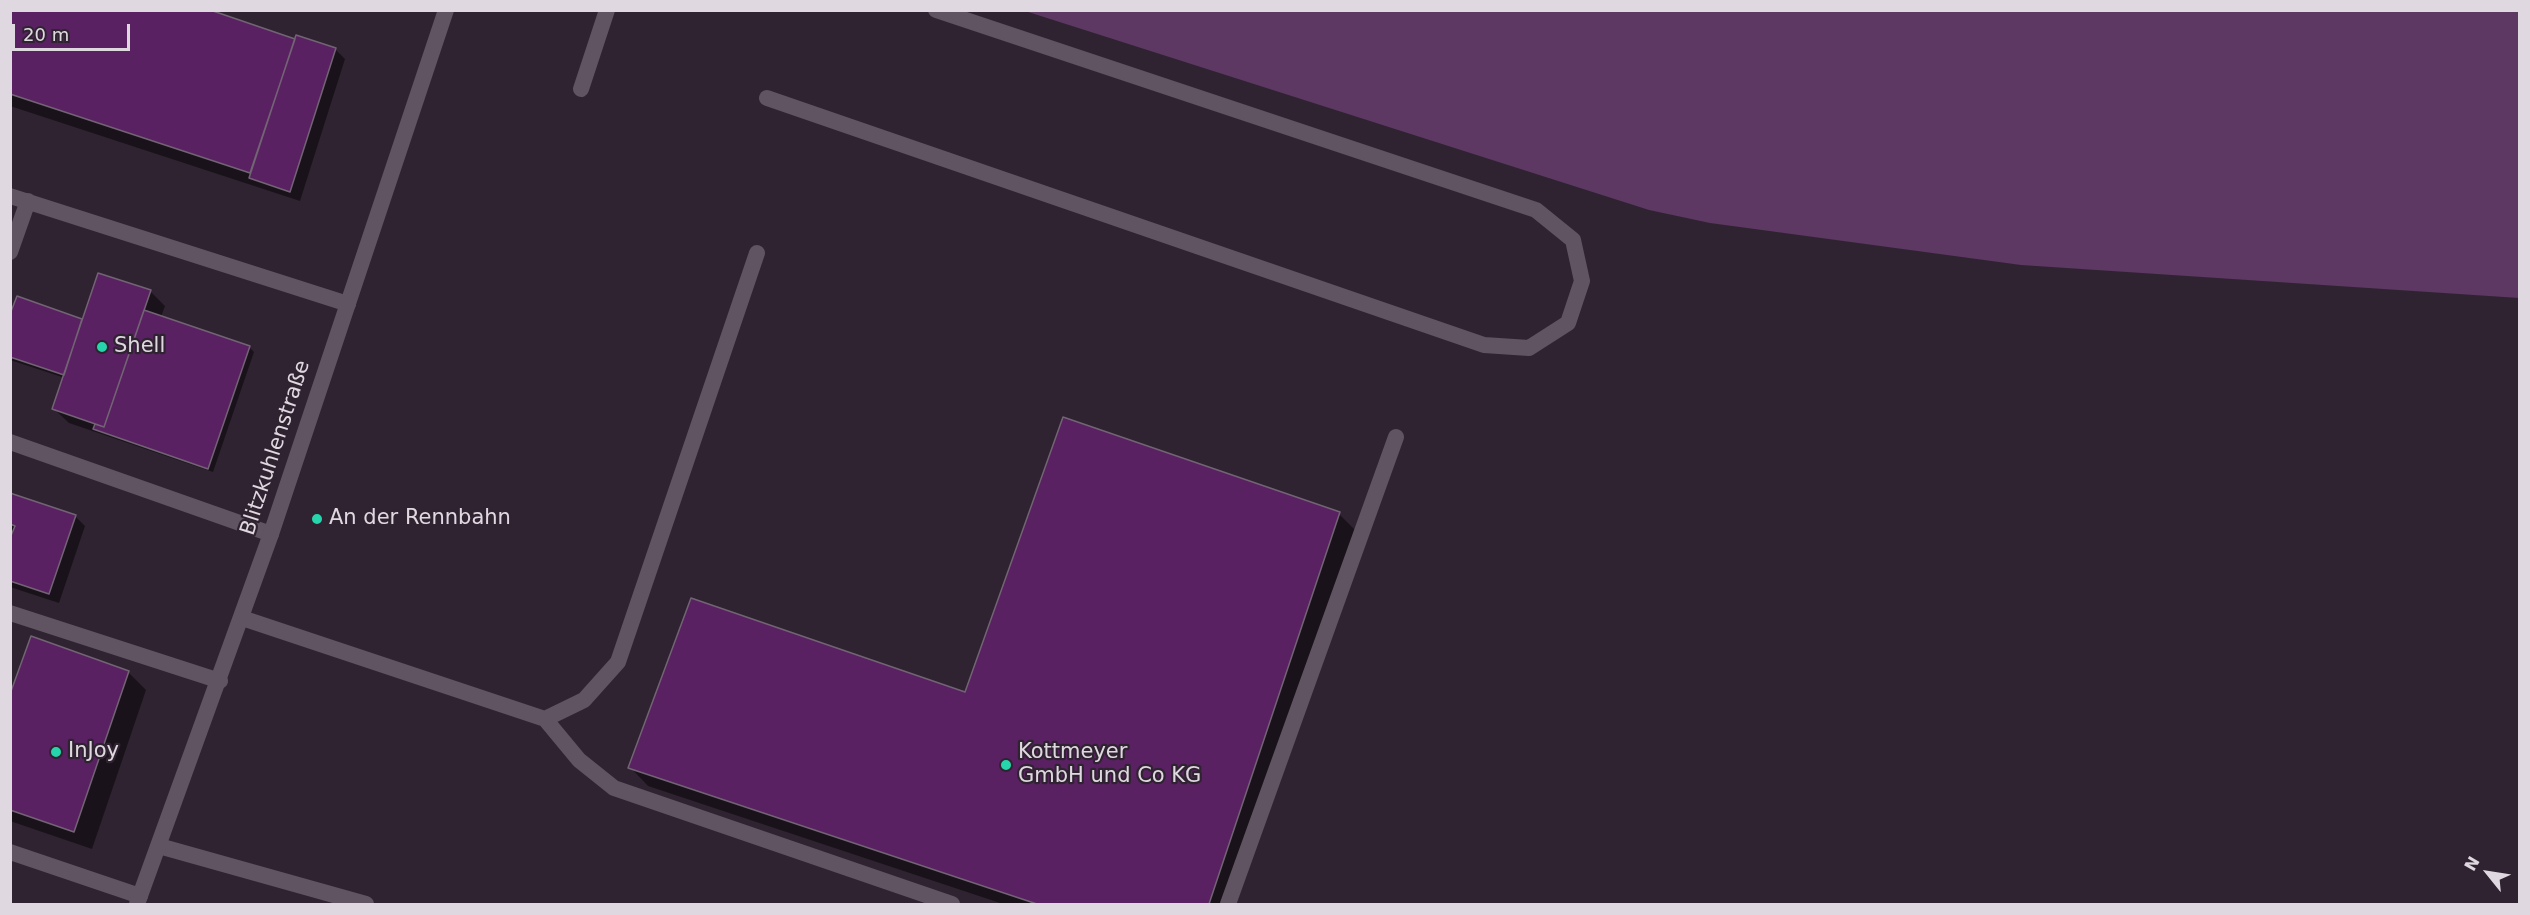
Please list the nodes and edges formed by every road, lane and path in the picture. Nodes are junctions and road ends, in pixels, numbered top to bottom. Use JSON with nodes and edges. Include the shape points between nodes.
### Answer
{"nodes":[{"id":1,"x":446,"y":10,"type":"edge"},
{"id":2,"x":607,"y":10,"type":"edge"},
{"id":3,"x":936,"y":10,"type":"edge"},
{"id":4,"x":581,"y":89,"type":"dead end"},
{"id":5,"x":767,"y":98,"type":"dead end"},
{"id":6,"x":10,"y":196,"type":"edge"},
{"id":7,"x":28,"y":201,"type":"junction"},
{"id":8,"x":10,"y":252,"type":"edge"},
{"id":9,"x":757,"y":253,"type":"dead end"},
{"id":10,"x":348,"y":304,"type":"junction"},
{"id":11,"x":1396,"y":436,"type":"dead end"},
{"id":12,"x":10,"y":442,"type":"edge"},
{"id":13,"x":272,"y":534,"type":"junction"},
{"id":14,"x":10,"y":613,"type":"edge"},
{"id":15,"x":242,"y":618,"type":"junction"},
{"id":16,"x":220,"y":681,"type":"junction"},
{"id":17,"x":545,"y":719,"type":"junction"},
{"id":18,"x":159,"y":846,"type":"junction"},
{"id":19,"x":10,"y":852,"type":"edge"},
{"id":20,"x":139,"y":900,"type":"edge"},
{"id":21,"x":366,"y":904,"type":"edge"},
{"id":22,"x":952,"y":904,"type":"edge"},
{"id":23,"x":1228,"y":904,"type":"edge"}],
"edges":[{"from":1,"to":10,"type":"main road","name":"Blitzkuhlenstraße"},
{"from":2,"to":4,"type":"main road"},
{"from":3,"to":5,"type":"main road","via":[[1536,210],[1573,240],[1582,281],[1568,323],[1529,348],[1484,345]]},
{"from":6,"to":7,"type":"main road"},
{"from":7,"to":8,"type":"main road"},
{"from":7,"to":10,"type":"main road"},
{"from":9,"to":17,"type":"main road","via":[[618,662],[584,700]]},
{"from":10,"to":13,"type":"main road","name":"Blitzkuhlenstraße"},
{"from":11,"to":23,"type":"main road"},
{"from":12,"to":13,"type":"main road"},
{"from":13,"to":15,"type":"main road","name":"Blitzkuhlenstraße"},
{"from":14,"to":16,"type":"main road"},
{"from":15,"to":16,"type":"main road","name":"Blitzkuhlenstraße"},
{"from":15,"to":17,"type":"main road"},
{"from":16,"to":18,"type":"main road","name":"Blitzkuhlenstraße"},
{"from":17,"to":22,"type":"main road","via":[[579,760],[614,788]]},
{"from":18,"to":20,"type":"main road","name":"Blitzkuhlenstraße"},
{"from":18,"to":21,"type":"main road"},
{"from":19,"to":20,"type":"main road","name":"Blitzkuhlenstraße"}]}
